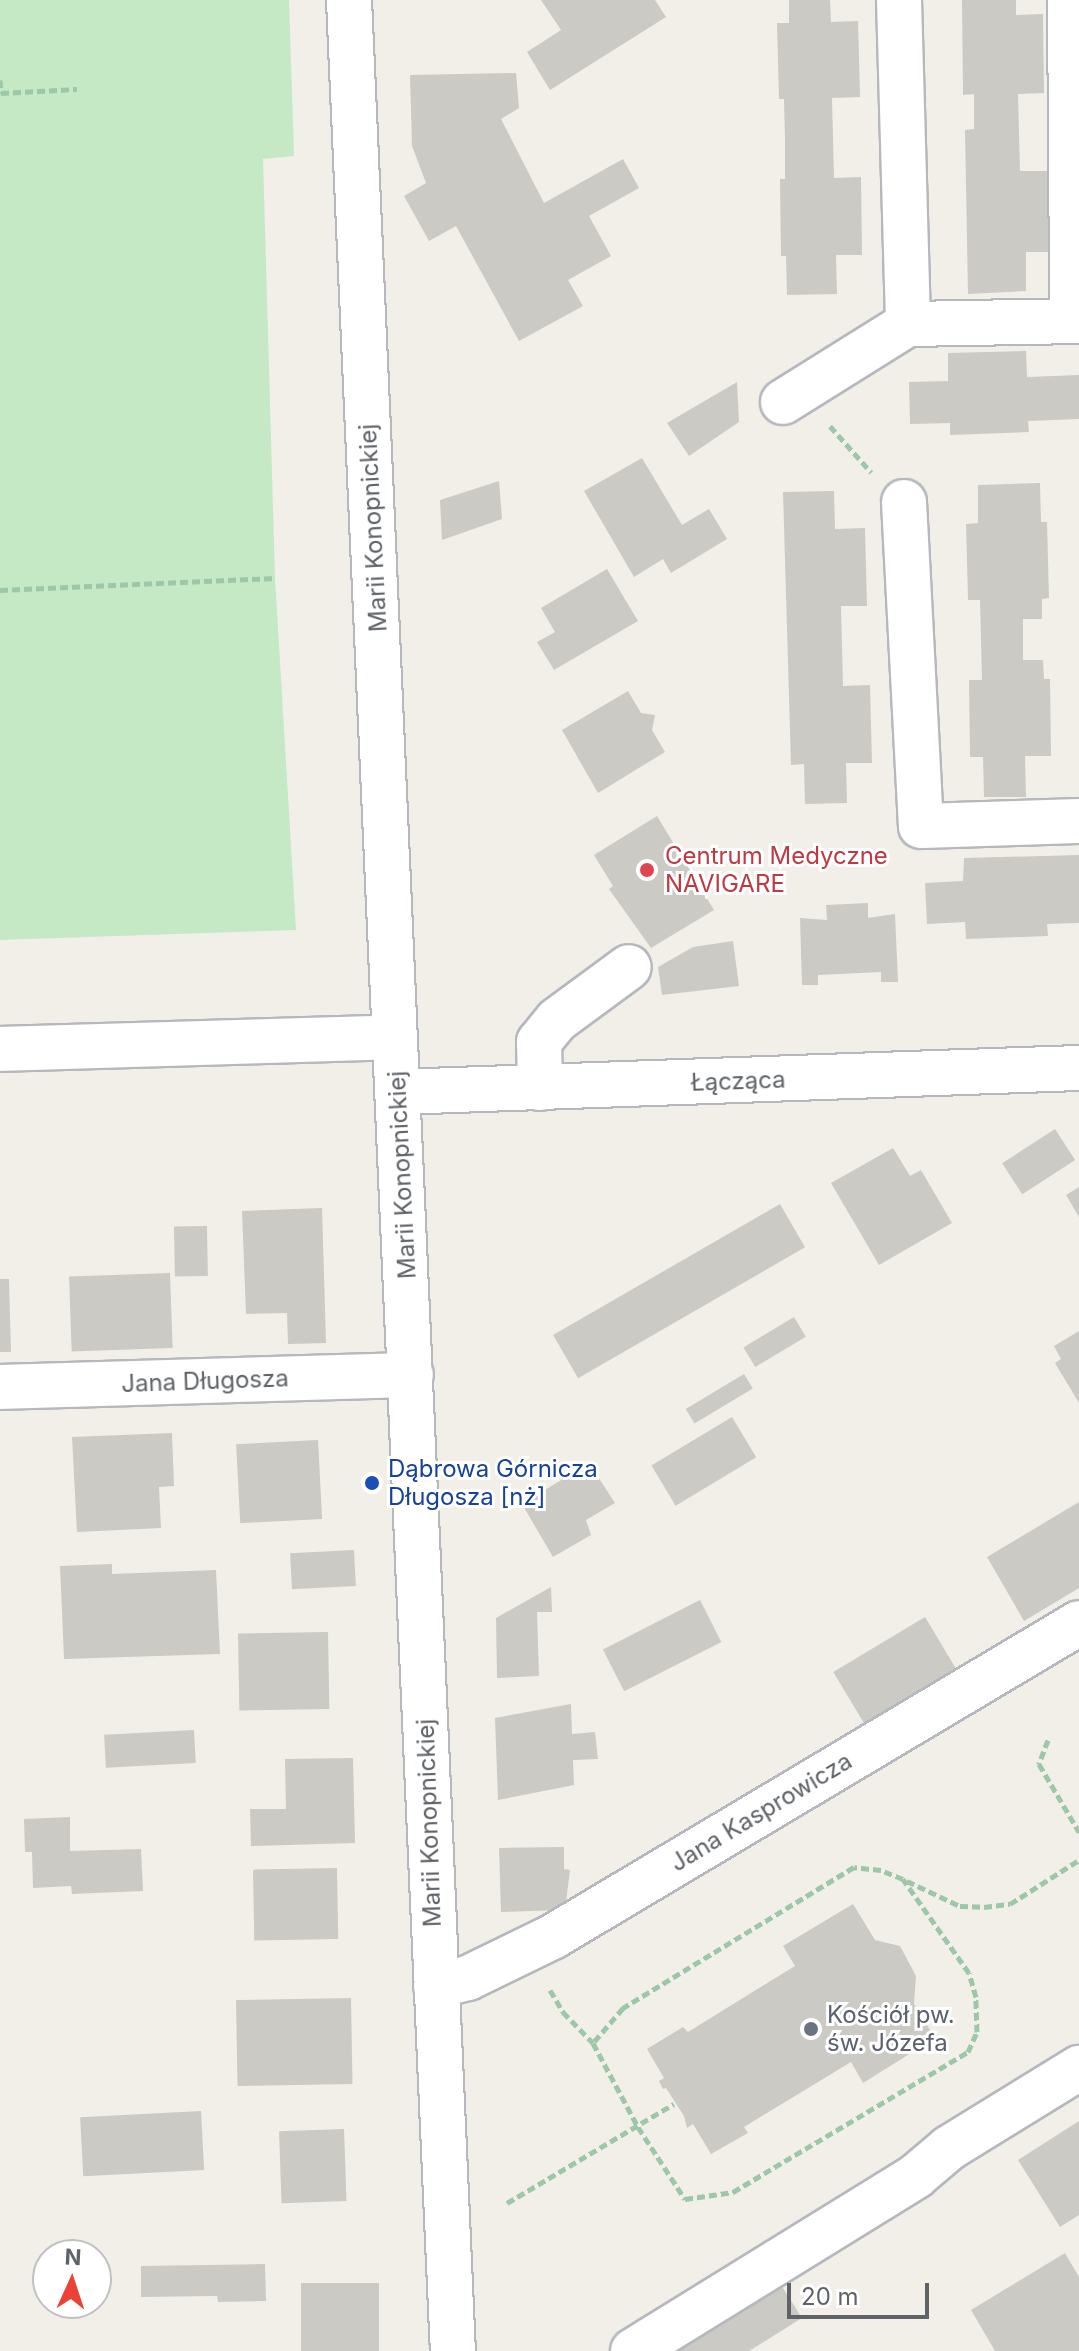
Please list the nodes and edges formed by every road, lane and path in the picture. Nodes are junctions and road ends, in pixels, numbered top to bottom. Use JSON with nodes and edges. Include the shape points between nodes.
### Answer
{"nodes":[{"id":1,"x":349,"y":0,"type":"edge"},
{"id":2,"x":899,"y":0,"type":"edge"},
{"id":3,"x":1070,"y":0,"type":"edge"},
{"id":4,"x":0,"y":80,"type":"edge"},
{"id":5,"x":77,"y":89,"type":"dead end"},
{"id":6,"x":1075,"y":321,"type":"edge"},
{"id":7,"x":908,"y":324,"type":"junction"},
{"id":8,"x":791,"y":398,"type":"joint"},
{"id":9,"x":904,"y":502,"type":"joint"},
{"id":10,"x":275,"y":578,"type":"dead end"},
{"id":11,"x":0,"y":590,"type":"edge"},
{"id":12,"x":1079,"y":821,"type":"edge"},
{"id":13,"x":629,"y":967,"type":"dead end"},
{"id":14,"x":395,"y":1037,"type":"junction"},
{"id":15,"x":0,"y":1049,"type":"edge"},
{"id":16,"x":1079,"y":1068,"type":"edge"},
{"id":17,"x":540,"y":1088,"type":"junction"},
{"id":18,"x":398,"y":1092,"type":"junction"},
{"id":19,"x":411,"y":1375,"type":"junction"},
{"id":20,"x":0,"y":1387,"type":"edge"},
{"id":21,"x":1079,"y":1623,"type":"edge"},
{"id":22,"x":1048,"y":1740,"type":"dead end"},
{"id":23,"x":1079,"y":1832,"type":"edge"},
{"id":24,"x":1079,"y":1860,"type":"edge"},
{"id":25,"x":903,"y":1879,"type":"junction"},
{"id":26,"x":521,"y":1951,"type":"junction"},
{"id":27,"x":436,"y":1986,"type":"junction"},
{"id":28,"x":593,"y":2043,"type":"junction"},
{"id":29,"x":1079,"y":2068,"type":"edge"},
{"id":30,"x":674,"y":2104,"type":"dead end"},
{"id":31,"x":638,"y":2127,"type":"junction"},
{"id":32,"x":507,"y":2203,"type":"dead end"},
{"id":33,"x":453,"y":2351,"type":"edge"},
{"id":34,"x":633,"y":2351,"type":"edge"}],
"edges":[{"from":1,"to":14,"type":"street","name":"Marii Konopnickiej"},
{"from":2,"to":7,"type":"street"},
{"from":3,"to":6,"type":"street"},
{"from":4,"to":5,"type":"path","via":[[1,93]]},
{"from":6,"to":7,"type":"street"},
{"from":7,"to":8,"type":"street"},
{"from":8,"to":9,"type":"path"},
{"from":9,"to":12,"type":"street","via":[[921,826]]},
{"from":10,"to":11,"type":"path"},
{"from":13,"to":17,"type":"street","via":[[557,1020],[539,1042]]},
{"from":14,"to":15,"type":"street"},
{"from":14,"to":18,"type":"street","name":"Marii Konopnickiej"},
{"from":16,"to":17,"type":"street","name":"Łącząca"},
{"from":17,"to":18,"type":"street","name":"Łącząca"},
{"from":18,"to":19,"type":"street","name":"Marii Konopnickiej"},
{"from":19,"to":20,"type":"street","name":"Jana Długosza"},
{"from":19,"to":27,"type":"street","name":"Marii Konopnickiej"},
{"from":21,"to":26,"type":"street","name":"Jana Kasprowicza"},
{"from":22,"to":23,"type":"path","via":[[1039,1764]]},
{"from":24,"to":25,"type":"path","via":[[1010,1904],[984,1907],[960,1906]]},
{"from":25,"to":28,"type":"path","via":[[881,1870],[845,1871],[623,2008]]},
{"from":25,"to":31,"type":"path","via":[[969,1973],[977,2032],[968,2052],[733,2192],[685,2199]]},
{"from":26,"to":27,"type":"street","name":"Jana Kasprowicza","via":[[468,1978]]},
{"from":26,"to":28,"type":"path","via":[[563,2012]]},
{"from":27,"to":33,"type":"street","name":"Marii Konopnickiej"},
{"from":28,"to":31,"type":"path"},
{"from":29,"to":34,"type":"street"},
{"from":30,"to":31,"type":"path"},
{"from":31,"to":32,"type":"path"}]}
